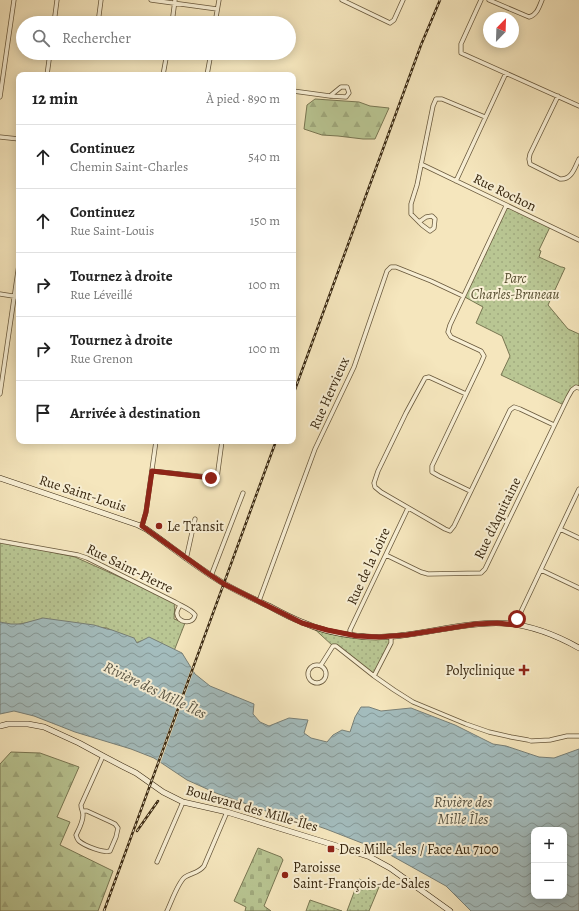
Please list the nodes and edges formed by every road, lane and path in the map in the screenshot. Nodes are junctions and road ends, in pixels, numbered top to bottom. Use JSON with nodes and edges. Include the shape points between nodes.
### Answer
{"nodes":[{"id":1,"x":14,"y":0,"type":"edge"},
{"id":2,"x":57,"y":0,"type":"edge"},
{"id":3,"x":101,"y":0,"type":"edge"},
{"id":4,"x":151,"y":0,"type":"edge"},
{"id":5,"x":218,"y":0,"type":"edge"},
{"id":6,"x":342,"y":0,"type":"edge"},
{"id":7,"x":403,"y":0,"type":"edge"},
{"id":8,"x":480,"y":0,"type":"edge"},
{"id":9,"x":489,"y":0,"type":"edge"},
{"id":10,"x":542,"y":0,"type":"edge"},
{"id":11,"x":175,"y":2,"type":"edge"},
{"id":12,"x":217,"y":9,"type":"junction"},
{"id":13,"x":55,"y":16,"type":"edge"},
{"id":14,"x":99,"y":16,"type":"edge"},
{"id":15,"x":173,"y":16,"type":"edge"},
{"id":16,"x":216,"y":16,"type":"edge"},
{"id":17,"x":49,"y":60,"type":"edge"},
{"id":18,"x":166,"y":60,"type":"edge"},
{"id":19,"x":210,"y":60,"type":"edge"},
{"id":20,"x":47,"y":72,"type":"edge"},
{"id":21,"x":164,"y":72,"type":"edge"},
{"id":22,"x":208,"y":72,"type":"edge"},
{"id":23,"x":506,"y":73,"type":"junction"},
{"id":24,"x":296,"y":90,"type":"edge"},
{"id":25,"x":330,"y":96,"type":"junction"},
{"id":26,"x":558,"y":96,"type":"junction"},
{"id":27,"x":0,"y":97,"type":"edge"},
{"id":28,"x":579,"y":106,"type":"edge"},
{"id":29,"x":485,"y":118,"type":"junction"},
{"id":30,"x":0,"y":137,"type":"edge"},
{"id":31,"x":16,"y":139,"type":"edge"},
{"id":32,"x":579,"y":158,"type":"edge"},
{"id":33,"x":421,"y":164,"type":"junction"},
{"id":34,"x":456,"y":181,"type":"junction"},
{"id":35,"x":506,"y":206,"type":"junction"},
{"id":36,"x":419,"y":222,"type":"junction"},
{"id":37,"x":579,"y":240,"type":"edge"},
{"id":38,"x":16,"y":283,"type":"edge"},
{"id":39,"x":0,"y":294,"type":"edge"},
{"id":40,"x":14,"y":296,"type":"junction"},
{"id":41,"x":464,"y":296,"type":"junction"},
{"id":42,"x":579,"y":388,"type":"edge"},
{"id":43,"x":0,"y":394,"type":"edge"},
{"id":44,"x":466,"y":394,"type":"junction"},
{"id":45,"x":554,"y":425,"type":"junction"},
{"id":46,"x":156,"y":444,"type":"edge"},
{"id":47,"x":222,"y":444,"type":"edge"},
{"id":48,"x":152,"y":471,"type":"junction"},
{"id":49,"x":0,"y":478,"type":"edge"},
{"id":50,"x":579,"y":490,"type":"edge"},
{"id":51,"x":470,"y":491,"type":"junction"},
{"id":52,"x":243,"y":493,"type":"dead end"},
{"id":53,"x":408,"y":508,"type":"junction"},
{"id":54,"x":194,"y":519,"type":"dead end"},
{"id":55,"x":142,"y":526,"type":"junction"},
{"id":56,"x":560,"y":529,"type":"junction"},
{"id":57,"x":579,"y":538,"type":"edge"},
{"id":58,"x":0,"y":541,"type":"edge"},
{"id":59,"x":386,"y":555,"type":"junction"},
{"id":60,"x":185,"y":558,"type":"junction"},
{"id":61,"x":541,"y":570,"type":"junction"},
{"id":62,"x":213,"y":577,"type":"junction"},
{"id":63,"x":579,"y":588,"type":"edge"},
{"id":64,"x":259,"y":601,"type":"junction"},
{"id":65,"x":180,"y":605,"type":"junction"},
{"id":66,"x":516,"y":625,"type":"junction"},
{"id":67,"x":350,"y":635,"type":"junction"},
{"id":68,"x":391,"y":637,"type":"junction"},
{"id":69,"x":579,"y":648,"type":"edge"},
{"id":70,"x":321,"y":665,"type":"junction"},
{"id":71,"x":374,"y":676,"type":"junction"},
{"id":72,"x":0,"y":726,"type":"edge"},
{"id":73,"x":579,"y":736,"type":"edge"},
{"id":74,"x":103,"y":756,"type":"junction"},
{"id":75,"x":183,"y":802,"type":"junction"},
{"id":76,"x":83,"y":811,"type":"junction"},
{"id":77,"x":227,"y":812,"type":"junction"},
{"id":78,"x":157,"y":862,"type":"dead end"},
{"id":79,"x":446,"y":910,"type":"edge"},
{"id":80,"x":167,"y":911,"type":"edge"}],
"edges":[{"from":1,"to":27,"type":"street"},
{"from":2,"to":13,"type":"street"},
{"from":3,"to":14,"type":"street"},
{"from":4,"to":11,"type":"street"},
{"from":5,"to":12,"type":"street"},
{"from":6,"to":7,"type":"street","via":[[390,23],[394,20]]},
{"from":8,"to":23,"type":"street","via":[[461,44],[461,53]]},
{"from":9,"to":10,"type":"street","via":[[529,17],[537,11]]},
{"from":11,"to":12,"type":"street"},
{"from":11,"to":15,"type":"street"},
{"from":12,"to":16,"type":"street"},
{"from":17,"to":20,"type":"street"},
{"from":18,"to":21,"type":"street"},
{"from":19,"to":22,"type":"street"},
{"from":23,"to":26,"type":"street"},
{"from":23,"to":29,"type":"street"},
{"from":24,"to":25,"type":"street"},
{"from":25,"to":25,"type":"street","via":[[346,96],[349,93],[347,87],[341,87]]},
{"from":26,"to":28,"type":"street"},
{"from":26,"to":32,"type":"street","via":[[530,154],[530,164],[565,179],[569,178]]},
{"from":29,"to":33,"type":"street","via":[[442,99],[436,99]]},
{"from":29,"to":34,"type":"street"},
{"from":30,"to":31,"type":"street"},
{"from":33,"to":34,"type":"street","name":"Rue Rochon"},
{"from":33,"to":36,"type":"street","via":[[411,204],[411,214]]},
{"from":34,"to":35,"type":"street","name":"Rue Rochon"},
{"from":35,"to":37,"type":"street","name":"Rue Rochon"},
{"from":35,"to":41,"type":"street"},
{"from":36,"to":36,"type":"street","via":[[430,231],[434,228],[435,219],[432,216],[426,217]]},
{"from":38,"to":40,"type":"street"},
{"from":39,"to":40,"type":"street"},
{"from":40,"to":43,"type":"street"},
{"from":41,"to":44,"type":"street","via":[[448,332],[451,337],[480,351],[484,356]]},
{"from":41,"to":64,"type":"street","name":"Rue Hervieux","via":[[396,267],[390,267],[354,367],[315,449]]},
{"from":42,"to":45,"type":"street","name":"Rue d'Aquitaine","via":[[572,390]]},
{"from":44,"to":51,"type":"street","via":[[432,466],[432,472]]},
{"from":44,"to":53,"type":"street","via":[[429,377],[425,378],[406,413],[374,483],[381,492]]},
{"from":45,"to":51,"type":"street","via":[[520,409],[514,407],[510,410]]},
{"from":45,"to":59,"type":"street","name":"Rue d'Aquitaine","via":[[481,573],[428,574]]},
{"from":46,"to":48,"type":"street"},
{"from":47,"to":48,"type":"street","via":[[217,478]]},
{"from":48,"to":55,"type":"street"},
{"from":49,"to":55,"type":"main road","name":"Rue Saint-Louis"},
{"from":50,"to":56,"type":"street"},
{"from":51,"to":53,"type":"street","via":[[450,531]]},
{"from":52,"to":62,"type":"street"},
{"from":53,"to":59,"type":"street","name":"Rue de la Loire"},
{"from":54,"to":60,"type":"street"},
{"from":55,"to":60,"type":"main road","name":"Rue Saint-Louis"},
{"from":56,"to":57,"type":"street"},
{"from":56,"to":61,"type":"street"},
{"from":58,"to":65,"type":"street","name":"Rue Saint-Pierre","via":[[87,558]]},
{"from":59,"to":67,"type":"street","name":"Rue de la Loire","via":[[350,630]]},
{"from":60,"to":62,"type":"main road","name":"Rue Saint-Louis"},
{"from":61,"to":63,"type":"street"},
{"from":61,"to":66,"type":"street"},
{"from":62,"to":64,"type":"main road","name":"Rue Saint-Louis"},
{"from":64,"to":67,"type":"main road","name":"Rue Saint-Louis","via":[[305,624]]},
{"from":65,"to":65,"type":"street","name":"Rue Saint-Pierre","via":[[193,612],[195,615],[192,621],[186,622],[177,616],[176,612]]},
{"from":66,"to":68,"type":"main road","name":"Rue Saint-Louis","via":[[476,624]]},
{"from":66,"to":69,"type":"main road","name":"Rue Saint-Louis","via":[[531,628]]},
{"from":67,"to":68,"type":"main road","name":"Rue Saint-Louis"},
{"from":68,"to":71,"type":"street"},
{"from":70,"to":70,"type":"street","via":[[315,664],[309,668],[308,677],[312,682],[318,683],[325,678],[326,672]]},
{"from":70,"to":71,"type":"street","via":[[333,646],[336,646]]},
{"from":71,"to":73,"type":"street","via":[[412,702],[489,732],[531,741]]},
{"from":72,"to":74,"type":"main road","name":"Boulevard des Mille-Îles","via":[[28,724],[44,727]]},
{"from":74,"to":75,"type":"main road","name":"Boulevard des Mille-Îles"},
{"from":74,"to":76,"type":"street","via":[[81,805]]},
{"from":75,"to":77,"type":"main road","name":"Boulevard des Mille-Îles"},
{"from":75,"to":78,"type":"street"},
{"from":76,"to":76,"type":"street","via":[[84,817],[76,835],[79,841],[100,851],[110,851],[118,828],[111,822]]},
{"from":77,"to":79,"type":"main road","name":"Boulevard des Mille-Îles","via":[[370,857],[390,868]]},
{"from":77,"to":80,"type":"street","via":[[202,870],[181,881]]}]}
